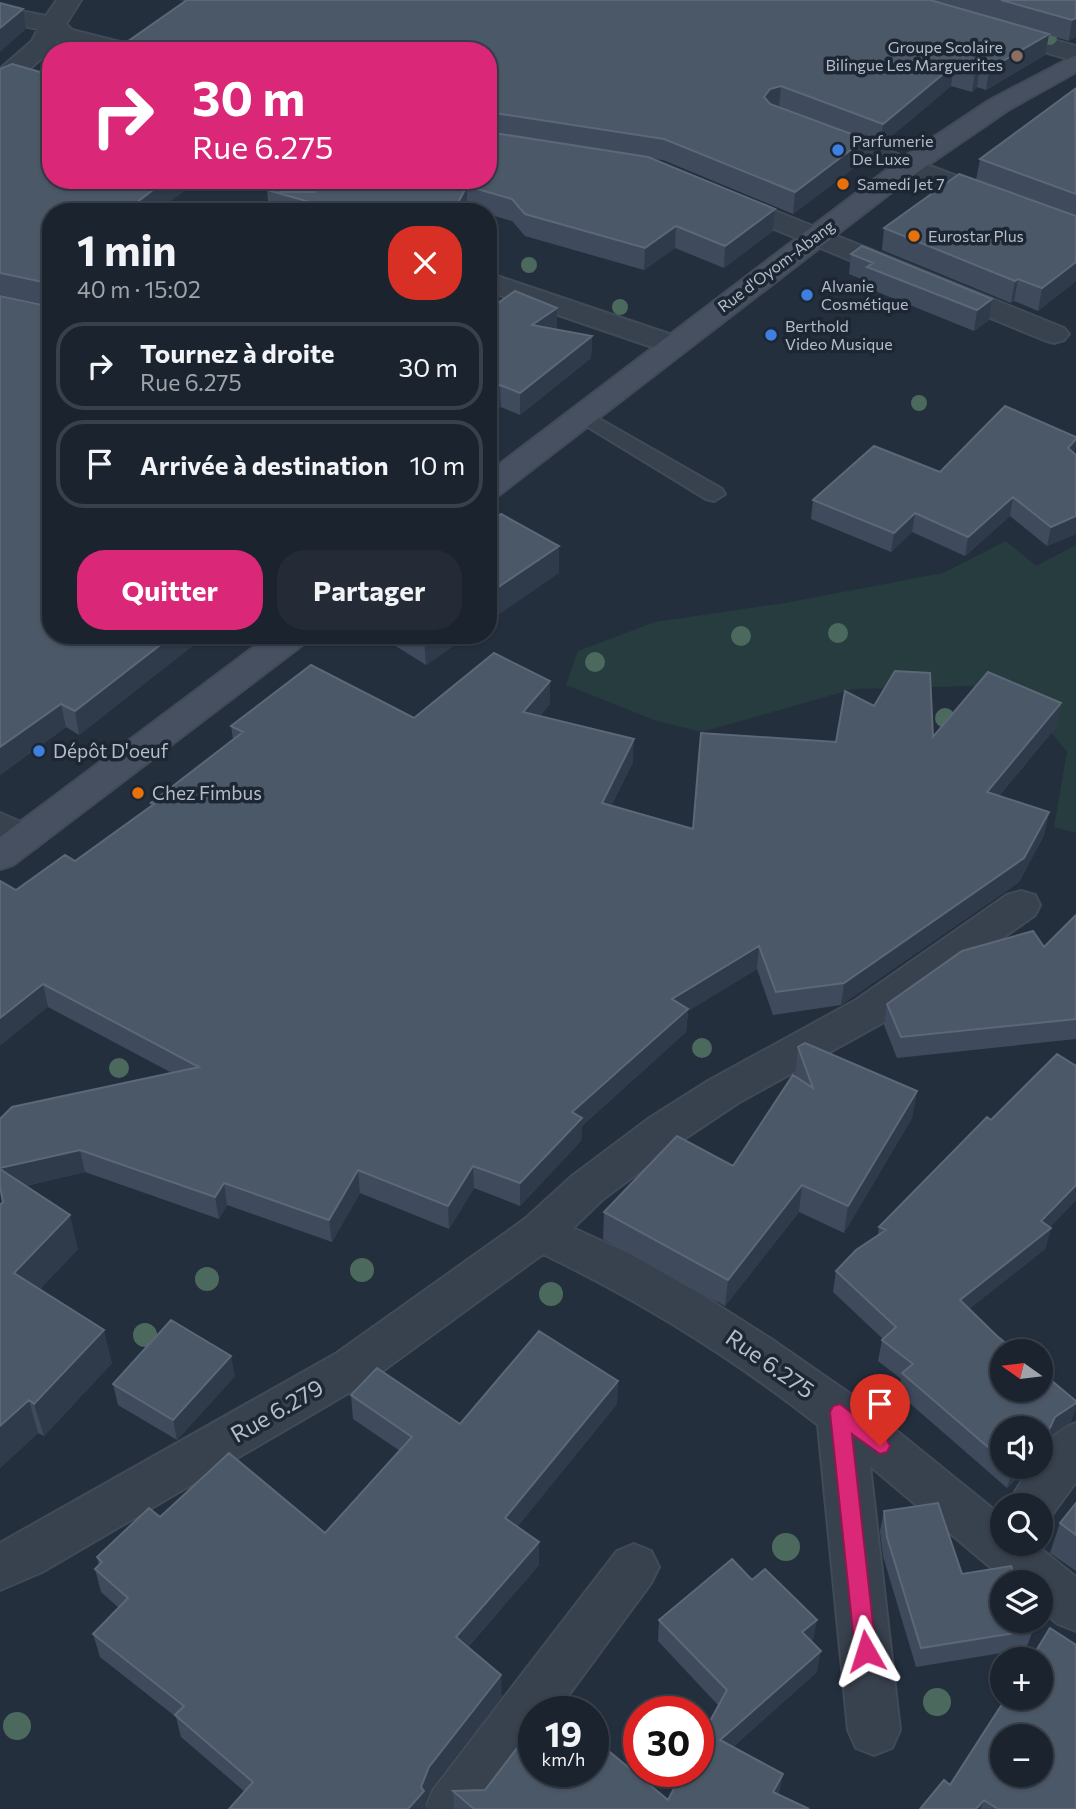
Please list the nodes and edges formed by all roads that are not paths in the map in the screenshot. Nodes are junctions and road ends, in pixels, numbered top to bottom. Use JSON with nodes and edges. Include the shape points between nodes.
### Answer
{"nodes":[{"id":1,"x":69,"y":0,"type":"edge"},
{"id":2,"x":0,"y":15,"type":"edge"},
{"id":3,"x":53,"y":25,"type":"junction"},
{"id":4,"x":977,"y":25,"type":"edge"},
{"id":5,"x":44,"y":42,"type":"edge"},
{"id":6,"x":90,"y":42,"type":"edge"},
{"id":7,"x":42,"y":45,"type":"edge"},
{"id":8,"x":1076,"y":54,"type":"edge"},
{"id":9,"x":1076,"y":62,"type":"edge"},
{"id":10,"x":0,"y":82,"type":"edge"},
{"id":11,"x":790,"y":123,"type":"edge"},
{"id":12,"x":910,"y":165,"type":"junction"},
{"id":13,"x":706,"y":190,"type":"edge"},
{"id":14,"x":1076,"y":230,"type":"edge"},
{"id":15,"x":814,"y":237,"type":"junction"},
{"id":16,"x":497,"y":284,"type":"edge"},
{"id":17,"x":1054,"y":334,"type":"dead end"},
{"id":18,"x":674,"y":345,"type":"junction"},
{"id":19,"x":582,"y":415,"type":"junction"},
{"id":20,"x":497,"y":481,"type":"edge"},
{"id":21,"x":714,"y":494,"type":"dead end"},
{"id":22,"x":280,"y":644,"type":"edge"},
{"id":23,"x":8,"y":840,"type":"edge"},
{"id":24,"x":1021,"y":905,"type":"dead end"},
{"id":25,"x":540,"y":1232,"type":"junction"},
{"id":26,"x":840,"y":1412,"type":"junction"},
{"id":27,"x":1076,"y":1444,"type":"edge"},
{"id":28,"x":1040,"y":1493,"type":"edge"},
{"id":29,"x":990,"y":1535,"type":"edge"},
{"id":30,"x":1015,"y":1556,"type":"edge"},
{"id":31,"x":0,"y":1567,"type":"edge"},
{"id":32,"x":634,"y":1567,"type":"dead end"},
{"id":33,"x":1076,"y":1608,"type":"edge"},
{"id":34,"x":874,"y":1730,"type":"dead end"},
{"id":35,"x":452,"y":1809,"type":"edge"}],
"edges":[{"from":1,"to":3,"type":"street"},
{"from":2,"to":3,"type":"street"},
{"from":3,"to":5,"type":"street"},
{"from":3,"to":6,"type":"street","via":[[62,35]]},
{"from":4,"to":8,"type":"street"},
{"from":7,"to":10,"type":"street"},
{"from":9,"to":12,"type":"main road","name":"Rue d'Oyom-Abang","via":[[999,105]]},
{"from":11,"to":12,"type":"street"},
{"from":12,"to":14,"type":"street"},
{"from":12,"to":15,"type":"main road","name":"Rue d'Oyom-Abang"},
{"from":13,"to":15,"type":"street"},
{"from":15,"to":17,"type":"street"},
{"from":15,"to":18,"type":"main road","name":"Rue d'Oyom-Abang"},
{"from":16,"to":18,"type":"street"},
{"from":18,"to":19,"type":"main road","name":"Rue d'Oyom-Abang"},
{"from":19,"to":20,"type":"main road","name":"Rue d'Oyom-Abang"},
{"from":19,"to":21,"type":"lane"},
{"from":22,"to":23,"type":"main road"},
{"from":24,"to":25,"type":"street","name":"Rue 6.279","via":[[870,1011],[723,1092],[663,1131],[587,1188]]},
{"from":25,"to":26,"type":"street","name":"Rue 6.275","via":[[652,1286],[739,1340]]},
{"from":25,"to":31,"type":"street","name":"Rue 6.279","via":[[353,1367]]},
{"from":26,"to":29,"type":"street","name":"Rue 6.275"},
{"from":26,"to":34,"type":"street"},
{"from":27,"to":28,"type":"street"},
{"from":30,"to":33,"type":"street","name":"Rue 6.275"},
{"from":32,"to":35,"type":"street"}]}
